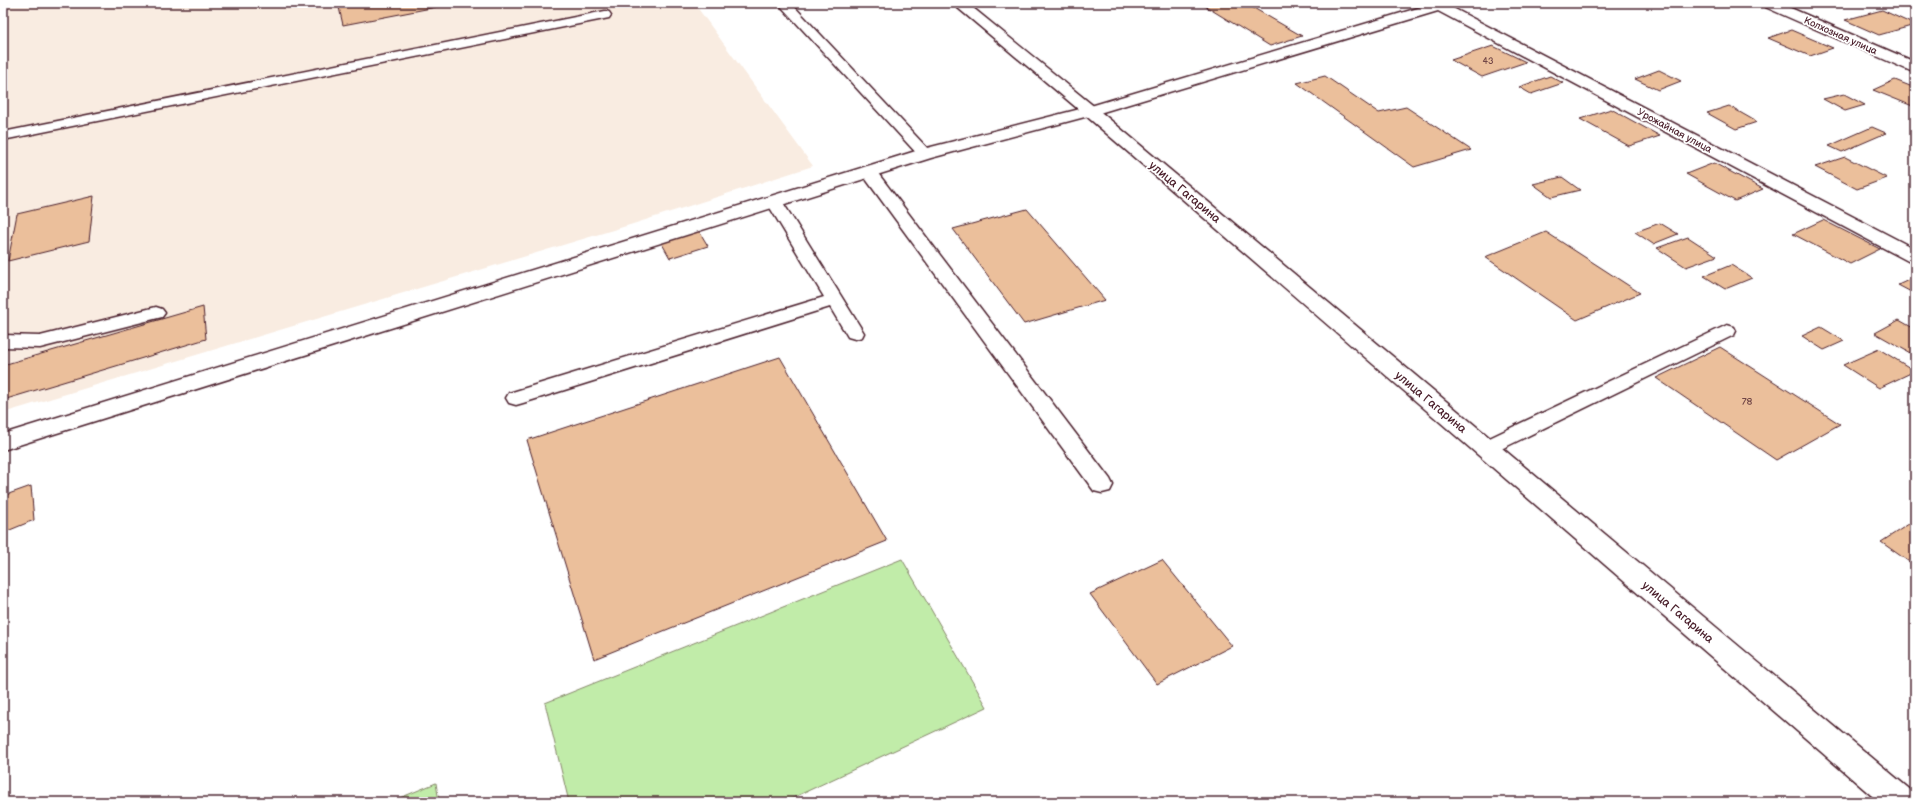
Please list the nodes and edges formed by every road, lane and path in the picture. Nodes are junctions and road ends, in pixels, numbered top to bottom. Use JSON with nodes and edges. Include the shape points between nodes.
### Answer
{"nodes":[{"id":1,"x":784,"y":3,"type":"edge"},
{"id":2,"x":959,"y":3,"type":"edge"},
{"id":3,"x":1768,"y":3,"type":"edge"},
{"id":4,"x":1440,"y":4,"type":"edge"},
{"id":5,"x":605,"y":15,"type":"dead end"},
{"id":6,"x":1915,"y":68,"type":"edge"},
{"id":7,"x":1090,"y":111,"type":"junction"},
{"id":8,"x":3,"y":136,"type":"edge"},
{"id":9,"x":925,"y":154,"type":"junction"},
{"id":10,"x":868,"y":171,"type":"junction"},
{"id":11,"x":774,"y":201,"type":"junction"},
{"id":12,"x":1915,"y":257,"type":"edge"},
{"id":13,"x":834,"y":300,"type":"junction"},
{"id":14,"x":156,"y":313,"type":"dead end"},
{"id":15,"x":1727,"y":331,"type":"dead end"},
{"id":16,"x":855,"y":333,"type":"dead end"},
{"id":17,"x":3,"y":341,"type":"edge"},
{"id":18,"x":516,"y":398,"type":"dead end"},
{"id":19,"x":3,"y":442,"type":"edge"},
{"id":20,"x":1486,"y":448,"type":"junction"},
{"id":21,"x":1102,"y":484,"type":"dead end"},
{"id":22,"x":1902,"y":802,"type":"edge"}],
"edges":[{"from":1,"to":9,"type":"lane"},
{"from":2,"to":7,"type":"street","name":"улица Гагарина"},
{"from":3,"to":6,"type":"street","name":"Колхозная улица"},
{"from":4,"to":7,"type":"street"},
{"from":4,"to":12,"type":"street","name":"Урожайная улица"},
{"from":5,"to":8,"type":"lane"},
{"from":7,"to":9,"type":"street"},
{"from":7,"to":20,"type":"street","name":"улица Гагарина"},
{"from":9,"to":10,"type":"street"},
{"from":10,"to":11,"type":"street"},
{"from":10,"to":21,"type":"lane"},
{"from":11,"to":13,"type":"lane"},
{"from":11,"to":19,"type":"street"},
{"from":13,"to":16,"type":"lane"},
{"from":13,"to":18,"type":"lane"},
{"from":14,"to":17,"type":"lane","via":[[40,342]]},
{"from":15,"to":20,"type":"lane"},
{"from":20,"to":22,"type":"street","name":"улица Гагарина"}]}
